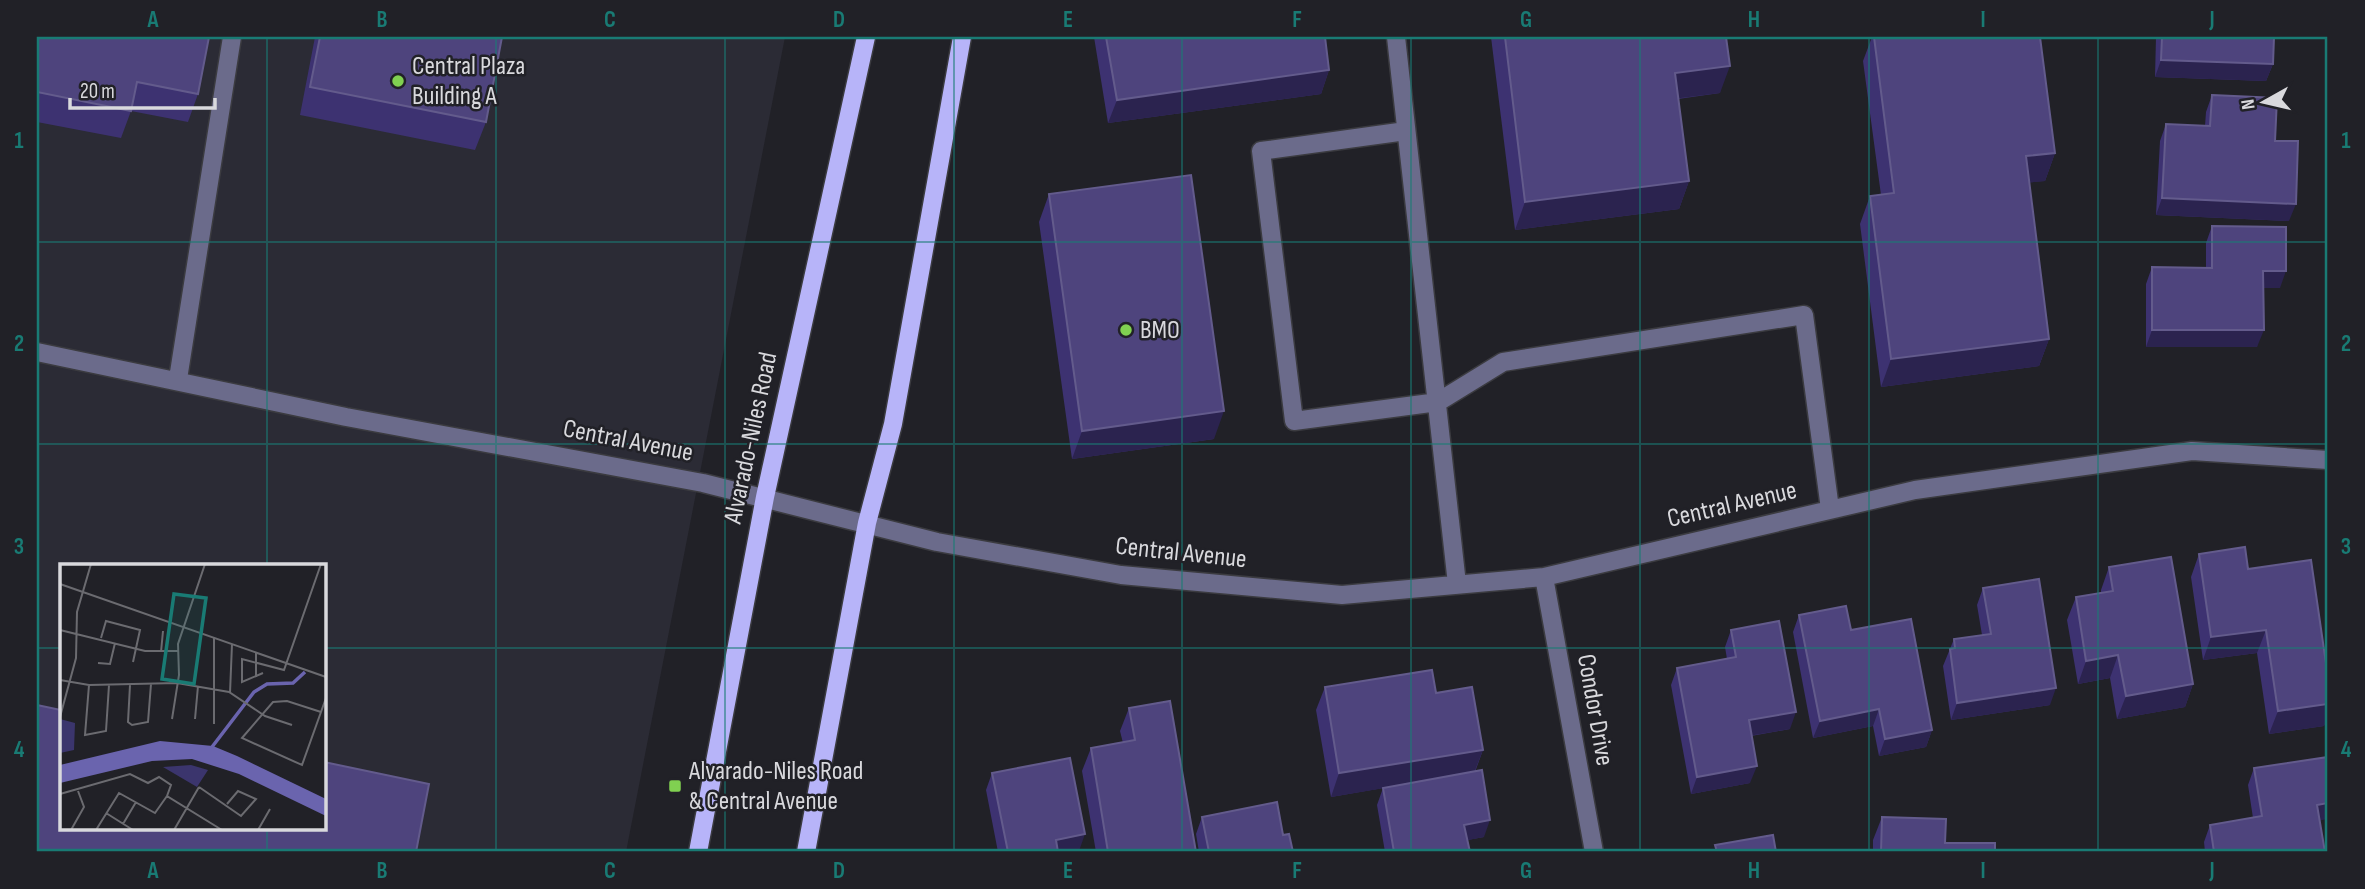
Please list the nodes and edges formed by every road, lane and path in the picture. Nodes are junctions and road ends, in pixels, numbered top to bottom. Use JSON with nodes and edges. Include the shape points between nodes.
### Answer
{"nodes":[{"id":1,"x":232,"y":37,"type":"edge"},
{"id":2,"x":866,"y":37,"type":"edge"},
{"id":3,"x":962,"y":37,"type":"edge"},
{"id":4,"x":1395,"y":37,"type":"edge"},
{"id":5,"x":1406,"y":131,"type":"junction"},
{"id":6,"x":37,"y":352,"type":"edge"},
{"id":7,"x":178,"y":379,"type":"junction"},
{"id":8,"x":1438,"y":401,"type":"junction"},
{"id":9,"x":2328,"y":460,"type":"edge"},
{"id":10,"x":765,"y":497,"type":"junction"},
{"id":11,"x":1830,"y":509,"type":"junction"},
{"id":12,"x":867,"y":523,"type":"junction"},
{"id":13,"x":1544,"y":577,"type":"junction"},
{"id":14,"x":1457,"y":584,"type":"junction"},
{"id":15,"x":698,"y":852,"type":"edge"},
{"id":16,"x":806,"y":852,"type":"edge"},
{"id":17,"x":1594,"y":852,"type":"edge"}],
"edges":[{"from":1,"to":7,"type":"street"},
{"from":2,"to":10,"type":"main road","name":"Alvarado-Niles Road"},
{"from":3,"to":12,"type":"main road","via":[[893,424]]},
{"from":4,"to":5,"type":"street"},
{"from":5,"to":8,"type":"street"},
{"from":5,"to":8,"type":"street","via":[[1261,151],[1294,421]]},
{"from":6,"to":7,"type":"street","name":"Central Avenue"},
{"from":7,"to":10,"type":"street","name":"Central Avenue","via":[[346,417],[522,447]]},
{"from":8,"to":11,"type":"street","via":[[1503,362],[1804,315]]},
{"from":8,"to":14,"type":"street"},
{"from":9,"to":11,"type":"street","name":"Central Avenue","via":[[2192,450],[1915,489]]},
{"from":10,"to":12,"type":"street","name":"Central Avenue"},
{"from":10,"to":15,"type":"main road","name":"Alvarado-Niles Road"},
{"from":11,"to":13,"type":"street","name":"Central Avenue"},
{"from":12,"to":14,"type":"street","name":"Central Avenue","via":[[937,542],[1121,575],[1342,595]]},
{"from":12,"to":16,"type":"main road"},
{"from":13,"to":14,"type":"street","name":"Central Avenue"},
{"from":13,"to":17,"type":"street","name":"Condor Drive"}]}
